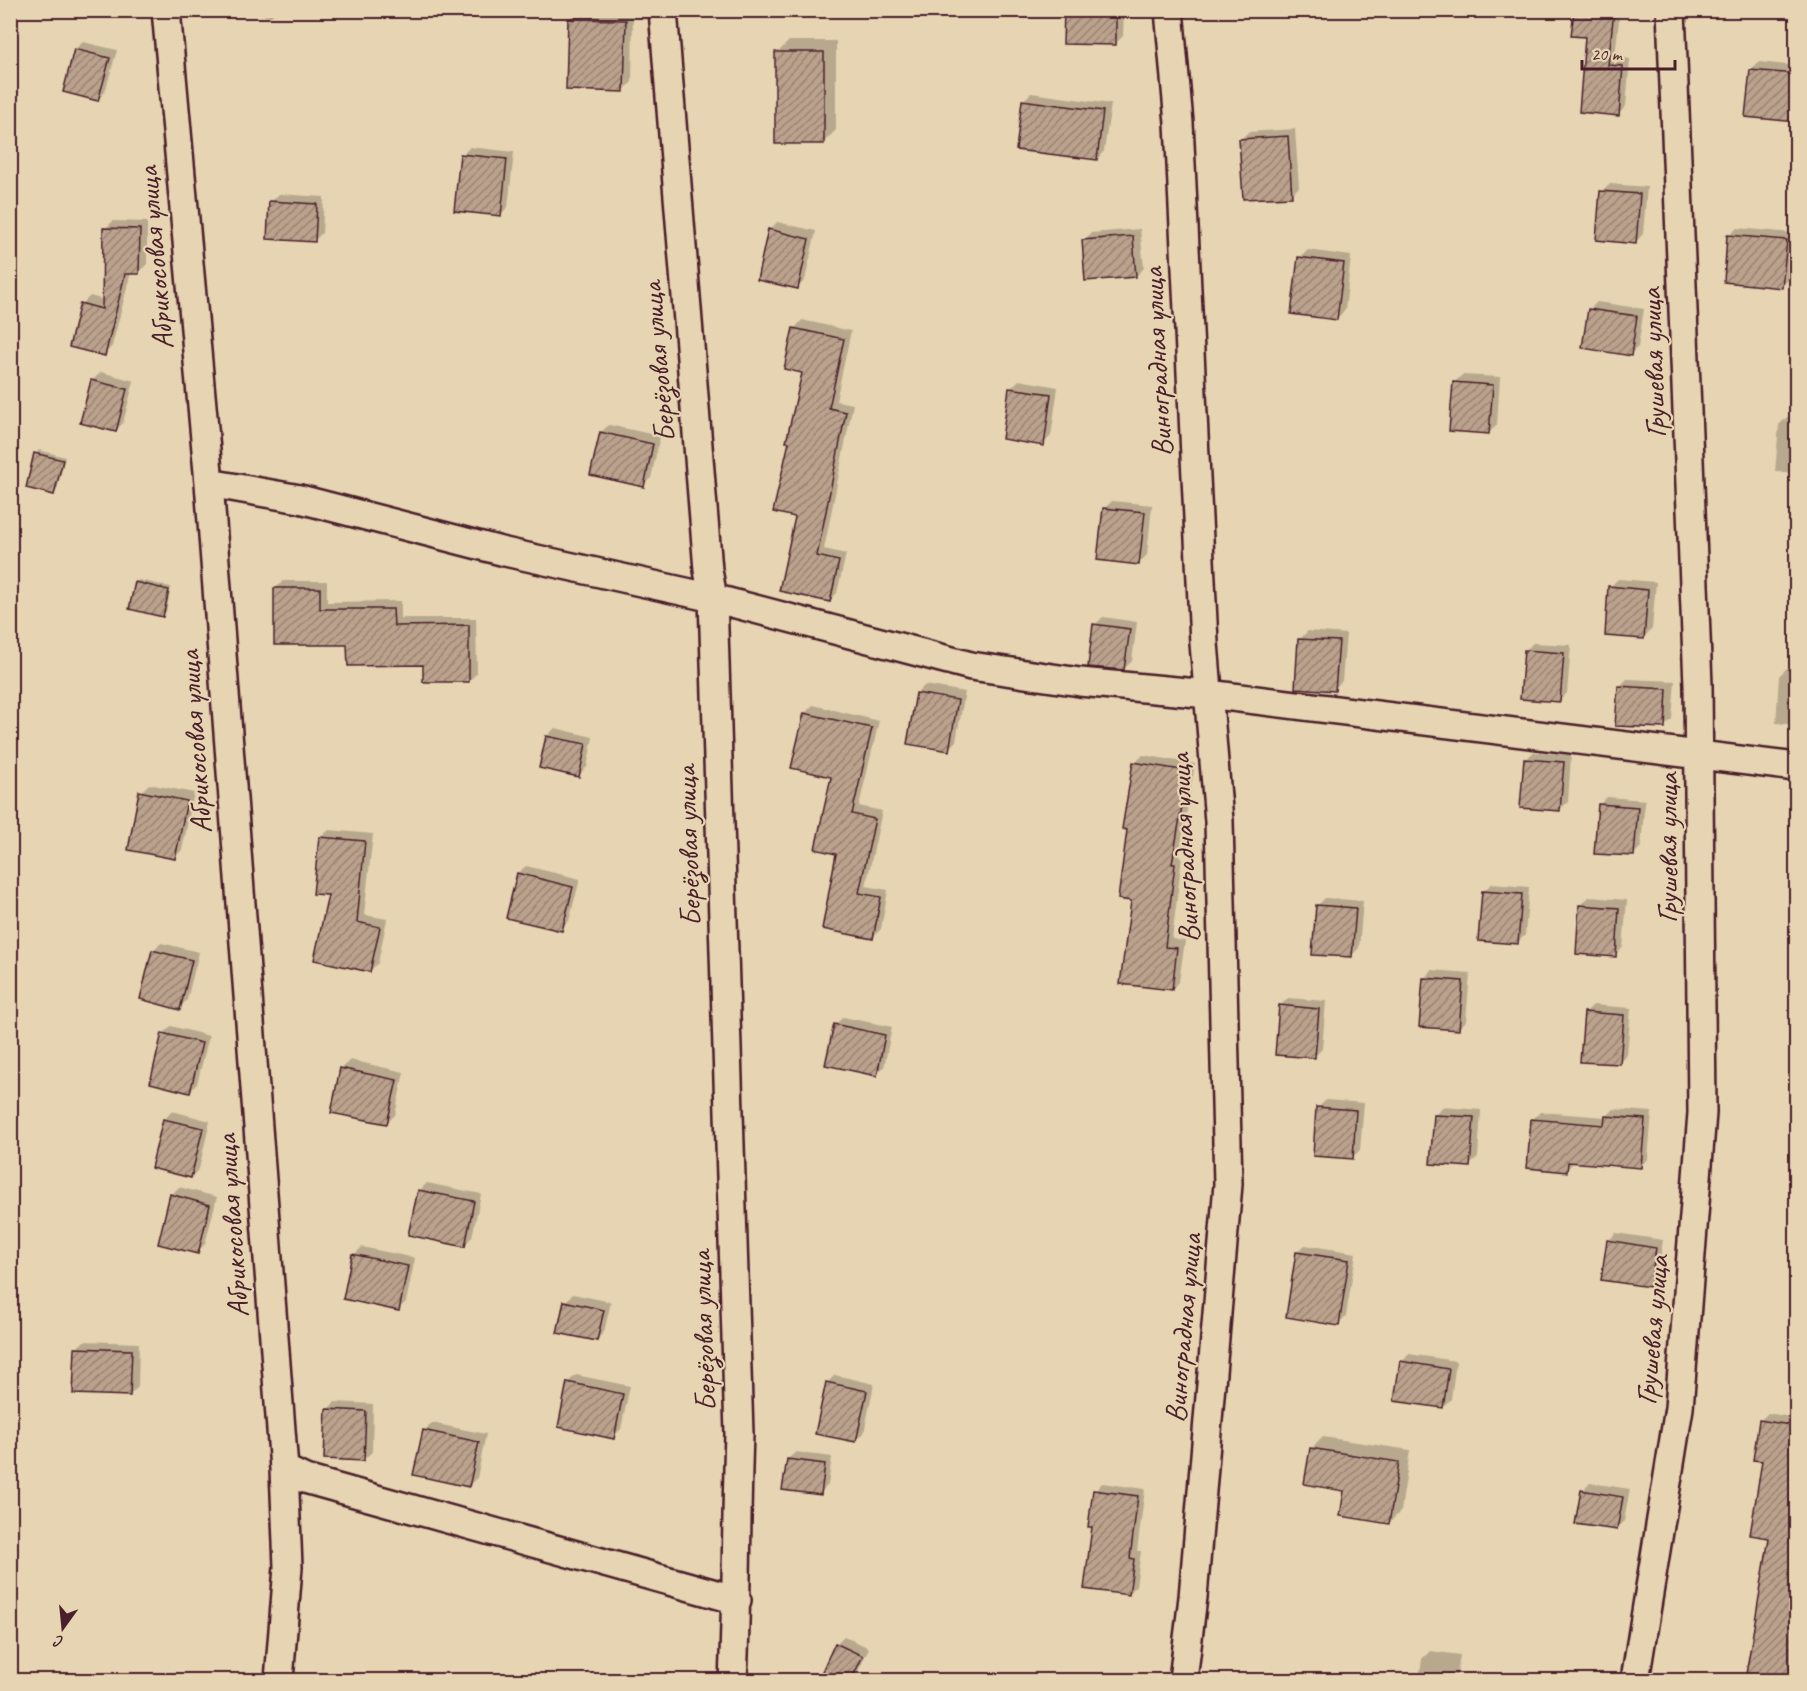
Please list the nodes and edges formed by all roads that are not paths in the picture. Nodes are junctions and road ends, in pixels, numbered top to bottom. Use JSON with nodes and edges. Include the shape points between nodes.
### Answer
{"nodes":[{"id":1,"x":166,"y":10,"type":"edge"},
{"id":2,"x":663,"y":10,"type":"edge"},
{"id":3,"x":1169,"y":10,"type":"edge"},
{"id":4,"x":1671,"y":10,"type":"edge"},
{"id":5,"x":209,"y":483,"type":"junction"},
{"id":6,"x":713,"y":598,"type":"junction"},
{"id":7,"x":1208,"y":694,"type":"junction"},
{"id":8,"x":1699,"y":754,"type":"junction"},
{"id":9,"x":1797,"y":767,"type":"edge"},
{"id":10,"x":284,"y":1469,"type":"junction"},
{"id":11,"x":737,"y":1600,"type":"junction"},
{"id":12,"x":279,"y":1680,"type":"edge"},
{"id":13,"x":733,"y":1680,"type":"edge"},
{"id":14,"x":1183,"y":1680,"type":"edge"},
{"id":15,"x":1635,"y":1680,"type":"edge"}],
"edges":[{"from":1,"to":5,"type":"street","name":"Абрикосовая улица"},
{"from":2,"to":6,"type":"street","name":"Берёзовая улица"},
{"from":3,"to":7,"type":"street","name":"Виноградная улица","via":[[1179,123]]},
{"from":4,"to":8,"type":"street","name":"Грушевая улица"},
{"from":5,"to":6,"type":"street","via":[[300,499],[505,552]]},
{"from":5,"to":10,"type":"street","name":"Абрикосовая улица"},
{"from":6,"to":7,"type":"street","via":[[971,666],[1080,682]]},
{"from":6,"to":11,"type":"street","name":"Берёзовая улица","via":[[739,1434]]},
{"from":7,"to":8,"type":"street"},
{"from":7,"to":14,"type":"street","name":"Виноградная улица","via":[[1219,821],[1228,1184]]},
{"from":8,"to":9,"type":"street"},
{"from":8,"to":15,"type":"street","name":"Грушевая улица","via":[[1702,1113],[1679,1408]]},
{"from":10,"to":11,"type":"street","via":[[305,1479]]},
{"from":10,"to":12,"type":"street","name":"Абрикосовая улица","via":[[288,1567]]},
{"from":11,"to":13,"type":"street","name":"Берёзовая улица"}]}
